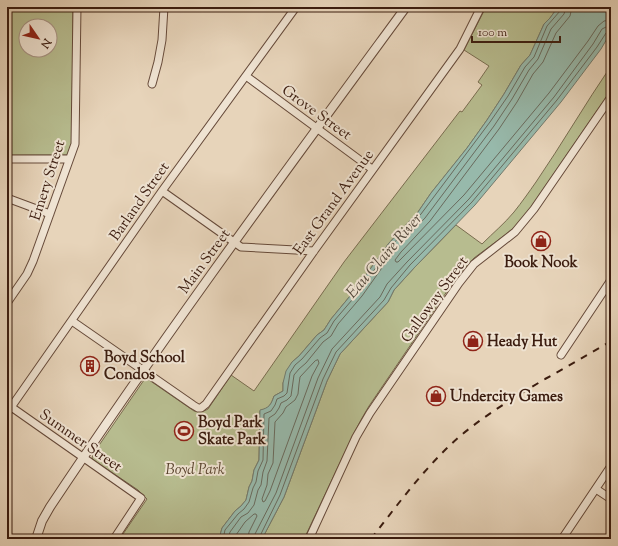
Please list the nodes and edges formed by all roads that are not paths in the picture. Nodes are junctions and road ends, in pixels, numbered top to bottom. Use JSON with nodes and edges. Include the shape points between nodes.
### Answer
{"nodes":[{"id":1,"x":77,"y":7,"type":"edge"},
{"id":2,"x":164,"y":7,"type":"edge"},
{"id":3,"x":296,"y":7,"type":"edge"},
{"id":4,"x":406,"y":7,"type":"edge"},
{"id":5,"x":481,"y":7,"type":"edge"},
{"id":6,"x":246,"y":76,"type":"junction"},
{"id":7,"x":152,"y":84,"type":"dead end"},
{"id":8,"x":611,"y":97,"type":"edge"},
{"id":9,"x":316,"y":128,"type":"junction"},
{"id":10,"x":7,"y":159,"type":"edge"},
{"id":11,"x":69,"y":160,"type":"junction"},
{"id":12,"x":372,"y":170,"type":"junction"},
{"id":13,"x":162,"y":190,"type":"junction"},
{"id":14,"x":7,"y":198,"type":"edge"},
{"id":15,"x":50,"y":214,"type":"junction"},
{"id":16,"x":234,"y":242,"type":"junction"},
{"id":17,"x":314,"y":251,"type":"junction"},
{"id":18,"x":611,"y":280,"type":"edge"},
{"id":19,"x":8,"y":301,"type":"edge"},
{"id":20,"x":72,"y":321,"type":"junction"},
{"id":21,"x":561,"y":355,"type":"dead end"},
{"id":22,"x":143,"y":370,"type":"junction"},
{"id":23,"x":8,"y":408,"type":"edge"},
{"id":24,"x":83,"y":458,"type":"junction"},
{"id":25,"x":611,"y":466,"type":"edge"},
{"id":26,"x":596,"y":489,"type":"junction"},
{"id":27,"x":611,"y":499,"type":"edge"},
{"id":28,"x":36,"y":539,"type":"edge"},
{"id":29,"x":114,"y":539,"type":"edge"},
{"id":30,"x":309,"y":539,"type":"edge"},
{"id":31,"x":562,"y":539,"type":"edge"}],
"edges":[{"from":1,"to":11,"type":"street","name":"Emery Street","via":[[75,144]]},
{"from":2,"to":7,"type":"street","via":[[162,40]]},
{"from":3,"to":6,"type":"street","name":"Barland Street"},
{"from":4,"to":9,"type":"street","name":"Main Street"},
{"from":5,"to":12,"type":"street","name":"East Grand Avenue","via":[[460,49]]},
{"from":6,"to":9,"type":"street","name":"Grove Street"},
{"from":6,"to":13,"type":"street","name":"Barland Street"},
{"from":8,"to":30,"type":"street","name":"Galloway Street","via":[[534,209],[514,232],[474,264],[459,283],[370,413]]},
{"from":9,"to":12,"type":"street","name":"Grove Street"},
{"from":9,"to":16,"type":"street","name":"Main Street"},
{"from":10,"to":11,"type":"street"},
{"from":11,"to":15,"type":"street","name":"Emery Street"},
{"from":12,"to":17,"type":"street","name":"East Grand Avenue"},
{"from":13,"to":16,"type":"street"},
{"from":13,"to":20,"type":"street","name":"Barland Street"},
{"from":14,"to":15,"type":"street"},
{"from":15,"to":19,"type":"street","name":"Emery Street","via":[[27,274]]},
{"from":16,"to":17,"type":"street","via":[[241,247]]},
{"from":16,"to":22,"type":"street","name":"Main Street"},
{"from":17,"to":22,"type":"street","name":"East Grand Avenue","via":[[206,404],[200,408],[195,406]]},
{"from":18,"to":21,"type":"street"},
{"from":20,"to":22,"type":"street"},
{"from":20,"to":23,"type":"street","name":"Barland Street"},
{"from":22,"to":24,"type":"street","name":"Main Street"},
{"from":23,"to":24,"type":"street","name":"Summer Street"},
{"from":24,"to":28,"type":"street","name":"Main Street","via":[[42,521]]},
{"from":24,"to":29,"type":"street","name":"Summer Street","via":[[141,498]]},
{"from":25,"to":26,"type":"street"},
{"from":26,"to":27,"type":"street"},
{"from":26,"to":31,"type":"street"}]}
